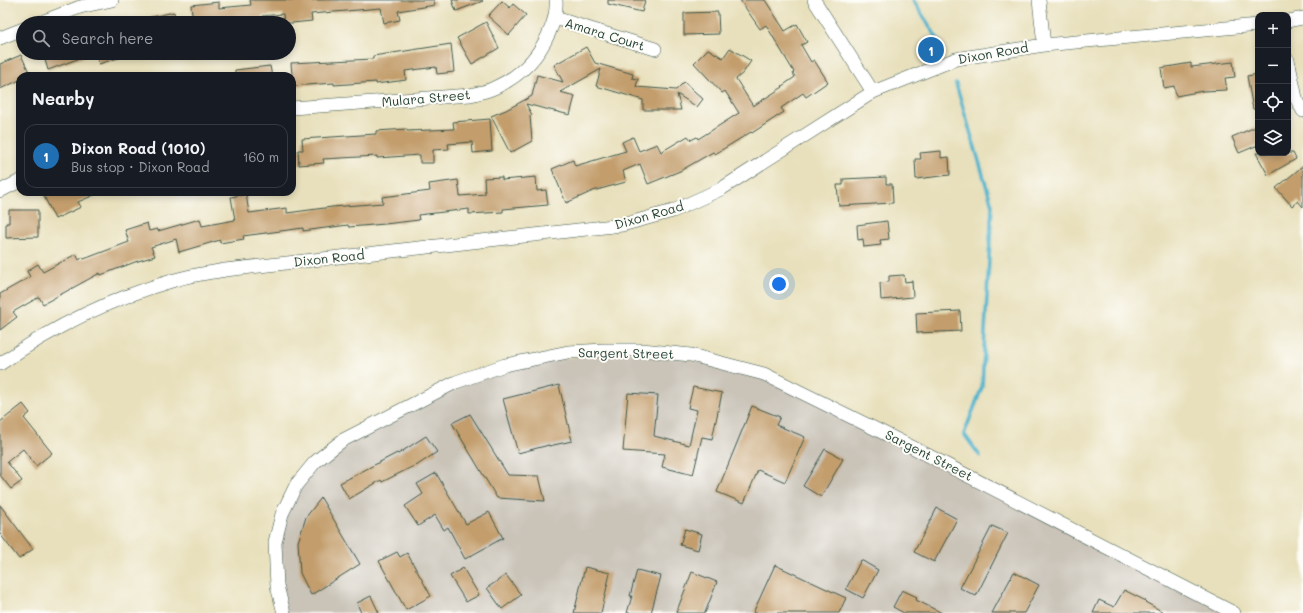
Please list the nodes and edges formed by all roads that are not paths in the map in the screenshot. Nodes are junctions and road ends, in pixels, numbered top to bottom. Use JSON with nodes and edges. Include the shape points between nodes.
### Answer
{"nodes":[{"id":1,"x":112,"y":0,"type":"edge"},
{"id":2,"x":556,"y":0,"type":"edge"},
{"id":3,"x":814,"y":0,"type":"edge"},
{"id":4,"x":1039,"y":0,"type":"edge"},
{"id":5,"x":57,"y":16,"type":"edge"},
{"id":6,"x":556,"y":18,"type":"junction"},
{"id":7,"x":1303,"y":18,"type":"edge"},
{"id":8,"x":1291,"y":20,"type":"edge"},
{"id":9,"x":1255,"y":25,"type":"edge"},
{"id":10,"x":16,"y":32,"type":"edge"},
{"id":11,"x":0,"y":38,"type":"edge"},
{"id":12,"x":1044,"y":45,"type":"junction"},
{"id":13,"x":655,"y":49,"type":"dead end"},
{"id":14,"x":1291,"y":74,"type":"edge"},
{"id":15,"x":873,"y":92,"type":"junction"},
{"id":16,"x":296,"y":108,"type":"edge"},
{"id":17,"x":1303,"y":111,"type":"edge"},
{"id":18,"x":16,"y":183,"type":"edge"},
{"id":19,"x":0,"y":191,"type":"edge"},
{"id":20,"x":0,"y":364,"type":"edge"},
{"id":21,"x":284,"y":613,"type":"edge"},
{"id":22,"x":1234,"y":613,"type":"edge"}],
"edges":[{"from":1,"to":5,"type":"street","via":[[80,7]]},
{"from":2,"to":6,"type":"street","name":"Mulara Street"},
{"from":3,"to":15,"type":"street"},
{"from":4,"to":12,"type":"street"},
{"from":6,"to":13,"type":"street","name":"Amara Court"},
{"from":6,"to":16,"type":"street","name":"Mulara Street","via":[[544,45],[532,62],[514,77],[493,89],[470,95]]},
{"from":7,"to":8,"type":"street"},
{"from":9,"to":12,"type":"street","name":"Dixon Road"},
{"from":10,"to":11,"type":"street"},
{"from":12,"to":15,"type":"street","name":"Dixon Road","via":[[956,59]]},
{"from":14,"to":17,"type":"street","via":[[1296,98]]},
{"from":15,"to":20,"type":"street","name":"Dixon Road","via":[[721,189],[673,211],[622,225],[225,270],[176,280],[88,312],[24,347]]},
{"from":18,"to":19,"type":"street"},
{"from":21,"to":22,"type":"street","name":"Sargent Street","via":[[277,586],[275,542],[282,514],[296,485],[315,462],[343,440],[456,382],[505,365],[568,352],[604,350],[642,350],[691,355],[764,374],[912,447]]}]}
